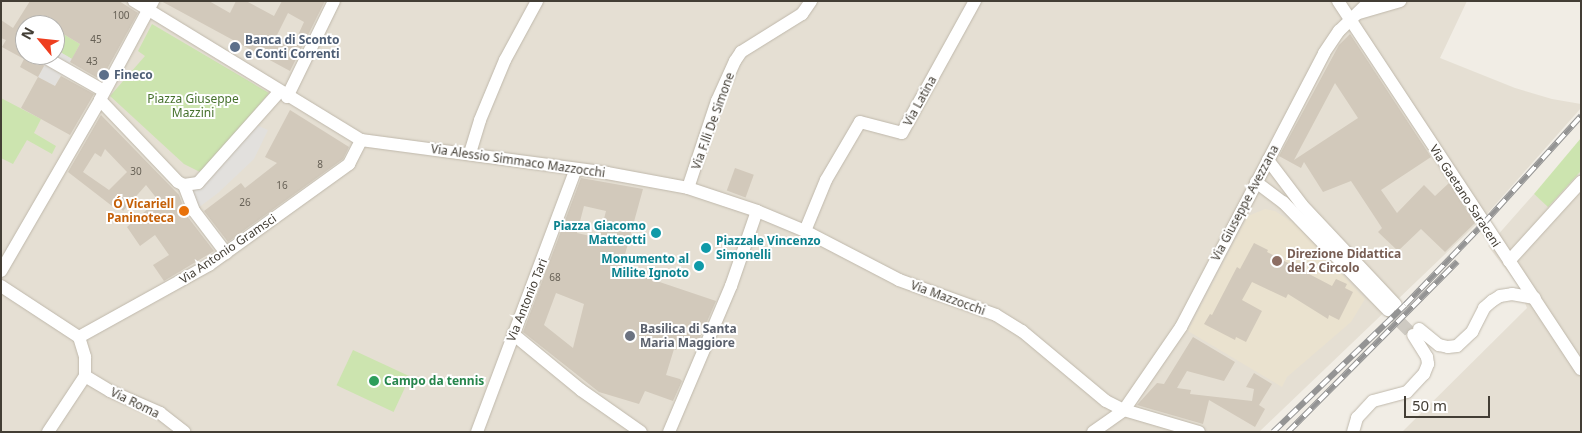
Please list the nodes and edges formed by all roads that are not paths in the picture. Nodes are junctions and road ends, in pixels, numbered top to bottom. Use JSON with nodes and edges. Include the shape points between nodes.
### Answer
{"nodes":[{"id":1,"x":134,"y":1,"type":"edge"},
{"id":2,"x":334,"y":1,"type":"edge"},
{"id":3,"x":537,"y":1,"type":"edge"},
{"id":4,"x":810,"y":1,"type":"edge"},
{"id":5,"x":975,"y":1,"type":"edge"},
{"id":6,"x":1338,"y":1,"type":"edge"},
{"id":7,"x":1370,"y":1,"type":"edge"},
{"id":8,"x":1400,"y":1,"type":"edge"},
{"id":9,"x":151,"y":6,"type":"edge"},
{"id":10,"x":1355,"y":17,"type":"junction"},
{"id":11,"x":57,"y":65,"type":"edge"},
{"id":12,"x":283,"y":94,"type":"junction"},
{"id":13,"x":102,"y":95,"type":"junction"},
{"id":14,"x":361,"y":140,"type":"junction"},
{"id":15,"x":470,"y":153,"type":"junction"},
{"id":16,"x":1268,"y":160,"type":"junction"},
{"id":17,"x":576,"y":169,"type":"junction"},
{"id":18,"x":1256,"y":182,"type":"junction"},
{"id":19,"x":1581,"y":182,"type":"edge"},
{"id":20,"x":184,"y":185,"type":"junction"},
{"id":21,"x":688,"y":188,"type":"junction"},
{"id":22,"x":757,"y":211,"type":"junction"},
{"id":23,"x":805,"y":231,"type":"junction"},
{"id":24,"x":226,"y":254,"type":"junction"},
{"id":25,"x":1509,"y":261,"type":"junction"},
{"id":26,"x":1,"y":271,"type":"edge"},
{"id":27,"x":1,"y":286,"type":"edge"},
{"id":28,"x":1535,"y":298,"type":"junction"},
{"id":29,"x":513,"y":334,"type":"junction"},
{"id":30,"x":79,"y":337,"type":"junction"},
{"id":31,"x":1581,"y":370,"type":"edge"},
{"id":32,"x":85,"y":376,"type":"junction"},
{"id":33,"x":1124,"y":410,"type":"junction"},
{"id":34,"x":48,"y":432,"type":"edge"},
{"id":35,"x":184,"y":432,"type":"edge"},
{"id":36,"x":477,"y":432,"type":"edge"},
{"id":37,"x":641,"y":432,"type":"edge"},
{"id":38,"x":669,"y":432,"type":"edge"},
{"id":39,"x":1093,"y":432,"type":"edge"},
{"id":40,"x":1199,"y":432,"type":"edge"},
{"id":41,"x":1353,"y":432,"type":"edge"}],
"edges":[{"from":1,"to":9,"type":"street"},
{"from":2,"to":12,"type":"street"},
{"from":3,"to":15,"type":"street","via":[[505,60]]},
{"from":4,"to":21,"type":"street","name":"Via F.lli De Simone","via":[[802,14],[741,52],[735,61],[717,101]]},
{"from":5,"to":23,"type":"street","name":"Via Latina","via":[[902,134],[860,122],[826,180]]},
{"from":6,"to":10,"type":"street","name":"Via Gaetano Saraceni"},
{"from":7,"to":10,"type":"street","name":"Via Giuseppe Avezzana"},
{"from":8,"to":10,"type":"street"},
{"from":9,"to":12,"type":"street"},
{"from":9,"to":13,"type":"street"},
{"from":10,"to":16,"type":"street","name":"Via Giuseppe Avezzana","via":[[1333,37]]},
{"from":10,"to":25,"type":"street","name":"Via Gaetano Saraceni"},
{"from":11,"to":13,"type":"street"},
{"from":12,"to":14,"type":"street","name":"Via Alessio Simmaco Mazzocchi"},
{"from":12,"to":20,"type":"street","via":[[198,184]]},
{"from":13,"to":20,"type":"street"},
{"from":13,"to":26,"type":"street"},
{"from":14,"to":15,"type":"street","name":"Via Alessio Simmaco Mazzocchi"},
{"from":14,"to":24,"type":"street","name":"Via Antonio Gramsci","via":[[349,164]]},
{"from":15,"to":17,"type":"street","name":"Via Alessio Simmaco Mazzocchi"},
{"from":16,"to":18,"type":"street","name":"Via Giuseppe Avezzana"},
{"from":16,"to":18,"type":"street","via":[[1302,205],[1392,307],[1284,202]]},
{"from":17,"to":21,"type":"street","name":"Via Alessio Simmaco Mazzocchi"},
{"from":17,"to":29,"type":"street","name":"Via Antonio Tari"},
{"from":18,"to":33,"type":"street","name":"Via Giuseppe Avezzana","via":[[1181,327]]},
{"from":19,"to":25,"type":"street"},
{"from":20,"to":24,"type":"street","via":[[194,211]]},
{"from":21,"to":22,"type":"street","name":"Via Alessio Simmaco Mazzocchi"},
{"from":22,"to":23,"type":"street","name":"Via Mazzocchi"},
{"from":22,"to":38,"type":"street","via":[[731,286]]},
{"from":23,"to":33,"type":"street","name":"Via Mazzocchi","via":[[899,280],[996,315],[1022,331],[1106,401]]},
{"from":24,"to":30,"type":"street","name":"Via Antonio Gramsci"},
{"from":25,"to":28,"type":"street","name":"Via Gaetano Saraceni"},
{"from":27,"to":30,"type":"street"},
{"from":28,"to":31,"type":"street","name":"Via Gaetano Saraceni"},
{"from":28,"to":41,"type":"street","via":[[1512,294],[1500,296],[1484,308],[1472,332],[1457,346],[1439,345],[1416,332],[1427,357],[1424,374],[1407,392],[1373,401],[1357,418]]},
{"from":29,"to":36,"type":"street","name":"Via Antonio Tari"},
{"from":29,"to":37,"type":"street","via":[[581,390]]},
{"from":30,"to":32,"type":"street","via":[[85,357]]},
{"from":32,"to":34,"type":"street"},
{"from":32,"to":35,"type":"street","name":"Via Roma","via":[[160,413]]},
{"from":33,"to":39,"type":"street"},
{"from":33,"to":40,"type":"street","name":"Via Mazzocchi"}]}
